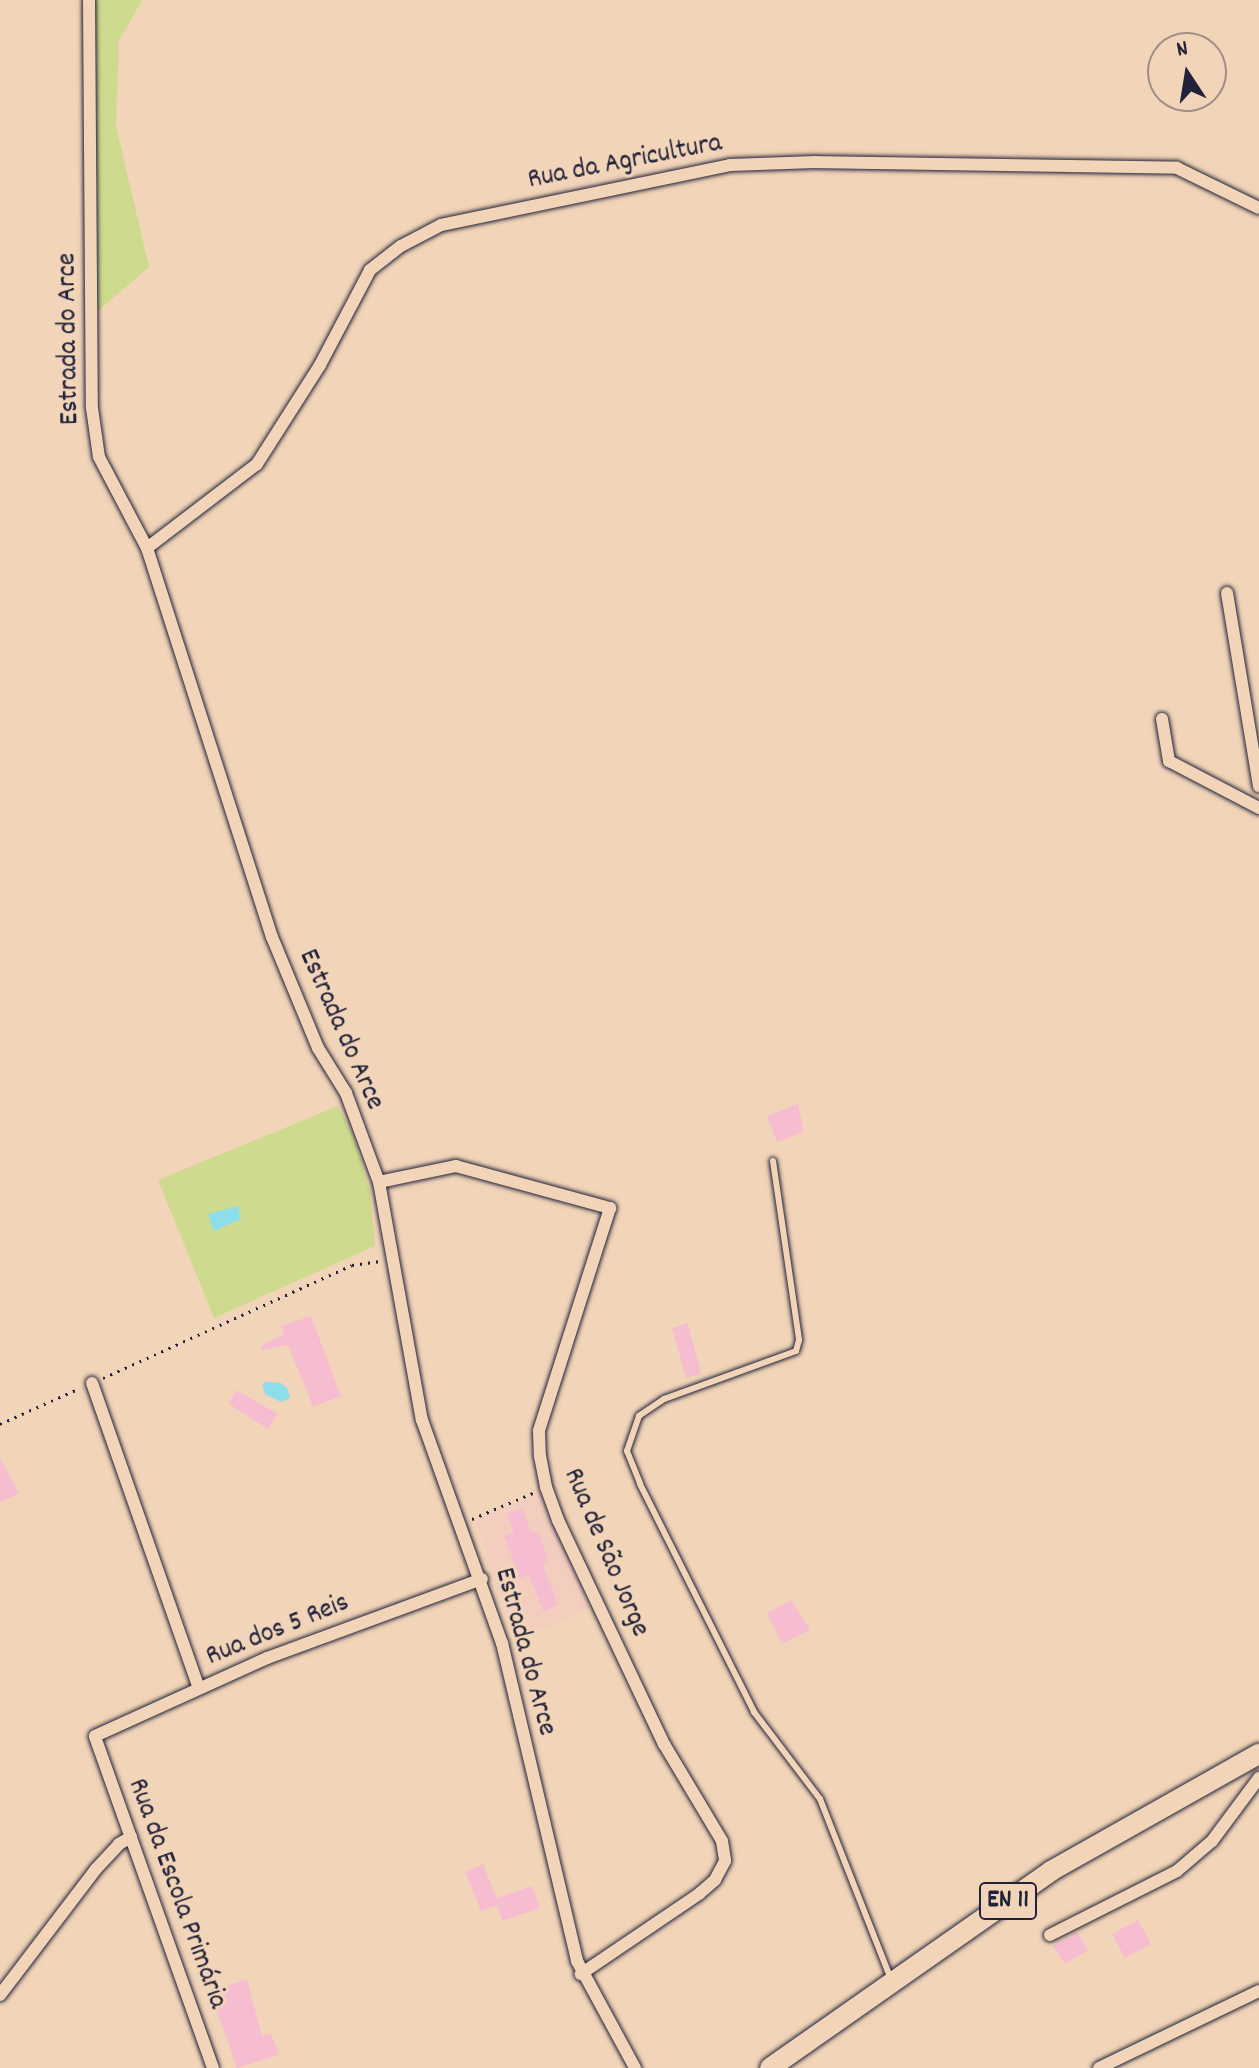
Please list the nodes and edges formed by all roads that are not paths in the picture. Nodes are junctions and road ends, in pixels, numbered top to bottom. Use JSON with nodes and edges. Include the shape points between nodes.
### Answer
{"nodes":[{"id":1,"x":89,"y":0,"type":"edge"},
{"id":2,"x":1259,"y":208,"type":"edge"},
{"id":3,"x":147,"y":548,"type":"junction"},
{"id":4,"x":1227,"y":593,"type":"dead end"},
{"id":5,"x":1162,"y":719,"type":"dead end"},
{"id":6,"x":1259,"y":786,"type":"edge"},
{"id":7,"x":1259,"y":808,"type":"edge"},
{"id":8,"x":773,"y":1161,"type":"dead end"},
{"id":9,"x":379,"y":1182,"type":"junction"},
{"id":10,"x":92,"y":1383,"type":"road end"},
{"id":11,"x":482,"y":1579,"type":"junction"},
{"id":12,"x":199,"y":1688,"type":"junction"},
{"id":13,"x":95,"y":1736,"type":"joint"},
{"id":14,"x":1257,"y":1766,"type":"edge"},
{"id":15,"x":131,"y":1837,"type":"junction"},
{"id":16,"x":1050,"y":1935,"type":"dead end"},
{"id":17,"x":581,"y":1974,"type":"junction"},
{"id":18,"x":893,"y":1982,"type":"junction"},
{"id":19,"x":1259,"y":1991,"type":"edge"},
{"id":20,"x":0,"y":1995,"type":"edge"},
{"id":21,"x":211,"y":2063,"type":"edge"},
{"id":22,"x":199,"y":2068,"type":"edge"},
{"id":23,"x":635,"y":2068,"type":"edge"},
{"id":24,"x":770,"y":2068,"type":"edge"},
{"id":25,"x":1099,"y":2068,"type":"edge"}],
"edges":[{"from":1,"to":3,"type":"street","name":"Estrada do Arce","via":[[92,408],[99,457]]},
{"from":2,"to":3,"type":"street","name":"Rua da Agricultura","via":[[1177,168],[815,162],[730,165],[441,225],[370,270],[320,365],[257,464]]},
{"from":3,"to":9,"type":"street","name":"Estrada do Arce","via":[[272,937],[318,1048],[346,1093]]},
{"from":4,"to":6,"type":"street"},
{"from":5,"to":7,"type":"street","via":[[1169,761]]},
{"from":8,"to":18,"type":"lane","via":[[799,1340],[796,1351],[664,1399],[639,1416],[627,1451],[754,1712],[820,1799]]},
{"from":9,"to":11,"type":"street","name":"Estrada do Arce","via":[[422,1420]]},
{"from":9,"to":17,"type":"street","name":"Rua de São Jorge","via":[[456,1166],[610,1208],[539,1431],[546,1487],[664,1744],[722,1841],[725,1861],[699,1894]]},
{"from":10,"to":12,"type":"street"},
{"from":11,"to":12,"type":"street","name":"Rua dos 5 Reis"},
{"from":11,"to":17,"type":"street","name":"Estrada do Arce"},
{"from":12,"to":13,"type":"street","name":"Rua dos 5 Reis"},
{"from":13,"to":15,"type":"street","name":"Rua da Escola Primária"},
{"from":14,"to":16,"type":"street","via":[[1212,1841],[1177,1871]]},
{"from":14,"to":18,"type":"main road","number":"EN 11","via":[[1051,1871]]},
{"from":15,"to":20,"type":"street","via":[[96,1869]]},
{"from":15,"to":21,"type":"street","name":"Rua da Escola Primária"},
{"from":17,"to":23,"type":"street","name":"Estrada do Arce"},
{"from":18,"to":24,"type":"main road","number":"EN 11"},
{"from":19,"to":25,"type":"street"},
{"from":21,"to":22,"type":"street"}]}
